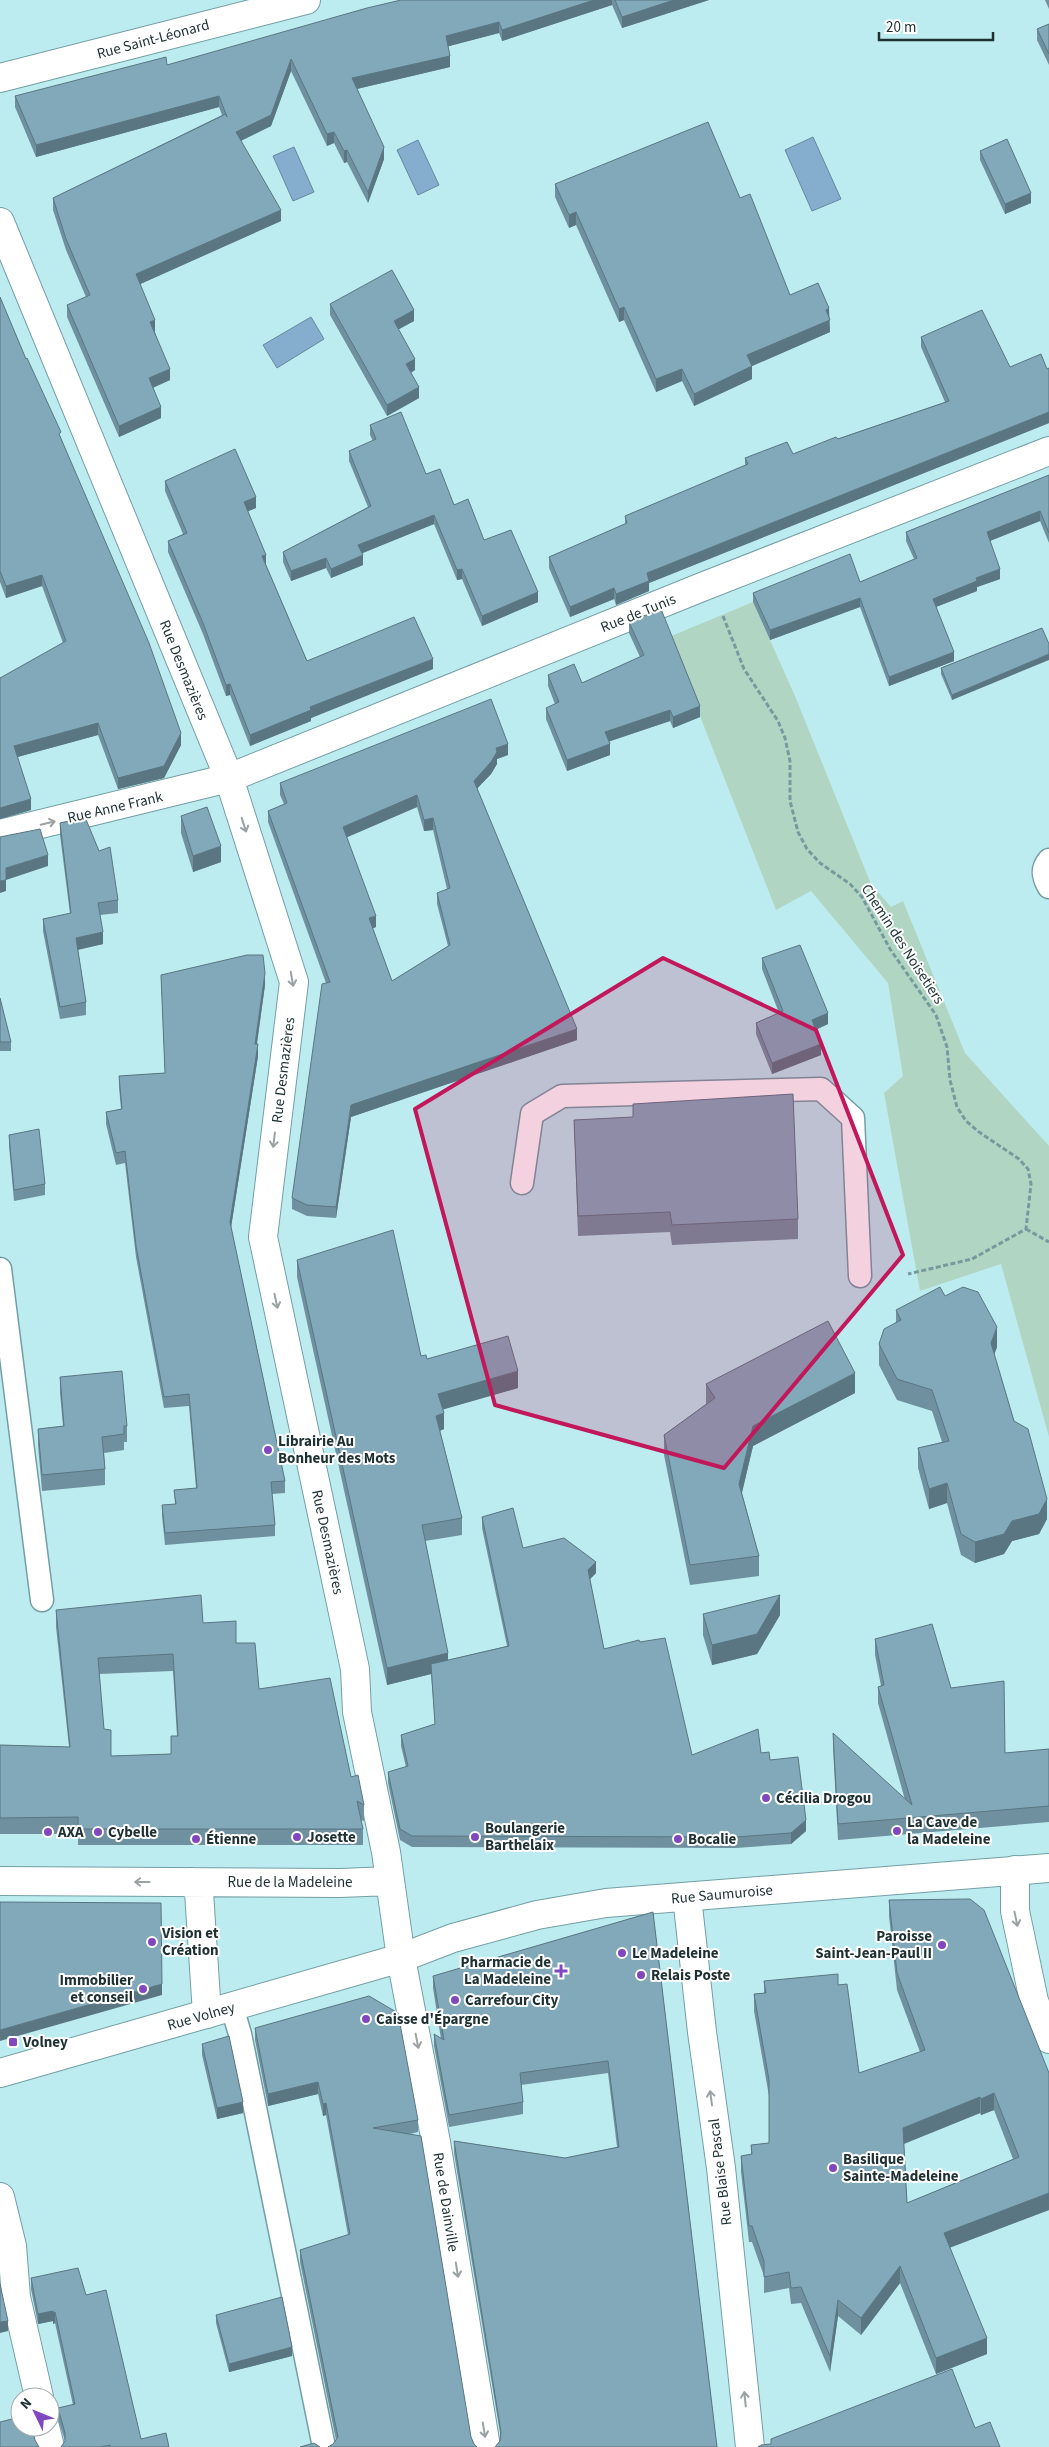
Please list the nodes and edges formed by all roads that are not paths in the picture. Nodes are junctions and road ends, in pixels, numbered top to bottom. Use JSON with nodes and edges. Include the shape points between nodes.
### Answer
{"nodes":[{"id":1,"x":306,"y":0,"type":"edge"},
{"id":2,"x":0,"y":78,"type":"edge"},
{"id":3,"x":0,"y":222,"type":"edge"},
{"id":4,"x":1049,"y":451,"type":"edge"},
{"id":5,"x":229,"y":778,"type":"junction"},
{"id":6,"x":0,"y":834,"type":"edge"},
{"id":7,"x":1049,"y":860,"type":"edge"},
{"id":8,"x":1049,"y":887,"type":"edge"},
{"id":9,"x":522,"y":1182,"type":"dead end"},
{"id":10,"x":0,"y":1269,"type":"edge"},
{"id":11,"x":860,"y":1276,"type":"dead end"},
{"id":12,"x":42,"y":1600,"type":"dead end"},
{"id":13,"x":1049,"y":1868,"type":"edge"},
{"id":14,"x":1015,"y":1870,"type":"junction"},
{"id":15,"x":0,"y":1881,"type":"edge"},
{"id":16,"x":390,"y":1881,"type":"junction"},
{"id":17,"x":190,"y":1882,"type":"junction"},
{"id":18,"x":687,"y":1897,"type":"junction"},
{"id":19,"x":401,"y":1958,"type":"junction"},
{"id":20,"x":220,"y":2010,"type":"junction"},
{"id":21,"x":1049,"y":2039,"type":"edge"},
{"id":22,"x":0,"y":2073,"type":"edge"},
{"id":23,"x":0,"y":2196,"type":"edge"},
{"id":24,"x":37,"y":2387,"type":"edge"},
{"id":25,"x":324,"y":2447,"type":"edge"},
{"id":26,"x":486,"y":2447,"type":"edge"},
{"id":27,"x":750,"y":2447,"type":"edge"}],
"edges":[{"from":1,"to":2,"type":"street","name":"Rue Saint-Léonard"},
{"from":3,"to":5,"type":"street","name":"Rue Desmazières"},
{"from":4,"to":5,"type":"street","name":"Rue de Tunis"},
{"from":6,"to":5,"type":"street","name":"Rue Anne Frank","one_way":true},
{"from":5,"to":16,"type":"street","name":"Rue Desmazières","one_way":true,"via":[[294,982],[263,1237],[355,1669],[357,1712]]},
{"from":7,"to":8,"type":"lane","via":[[1043,878]]},
{"from":9,"to":11,"type":"lane","via":[[532,1114],[562,1096],[821,1089],[853,1118]]},
{"from":10,"to":12,"type":"lane"},
{"from":13,"to":14,"type":"street","name":"Rue Saumuroise"},
{"from":14,"to":18,"type":"street","name":"Rue Saumuroise"},
{"from":14,"to":21,"type":"street","one_way":true,"via":[[1014,1911],[1034,2001]]},
{"from":17,"to":15,"type":"street","name":"Rue de la Madeleine","one_way":true},
{"from":16,"to":17,"type":"street","name":"Rue de la Madeleine"},
{"from":16,"to":19,"type":"street","name":"Rue Desmazières"},
{"from":17,"to":20,"type":"street","via":[[199,1892]]},
{"from":18,"to":19,"type":"street","name":"Rue Saumuroise","via":[[606,1903],[537,1915],[453,1938]]},
{"from":27,"to":18,"type":"street","name":"Rue Blaise Pascal","one_way":true,"via":[[721,2168]]},
{"from":19,"to":20,"type":"street","name":"Rue Volney"},
{"from":19,"to":26,"type":"street","name":"Rue de Dainville","one_way":true,"via":[[436,2142]]},
{"from":20,"to":22,"type":"street","name":"Rue Volney"},
{"from":20,"to":25,"type":"lane","via":[[240,2034]]},
{"from":23,"to":24,"type":"street","via":[[12,2246],[16,2297]]}]}
